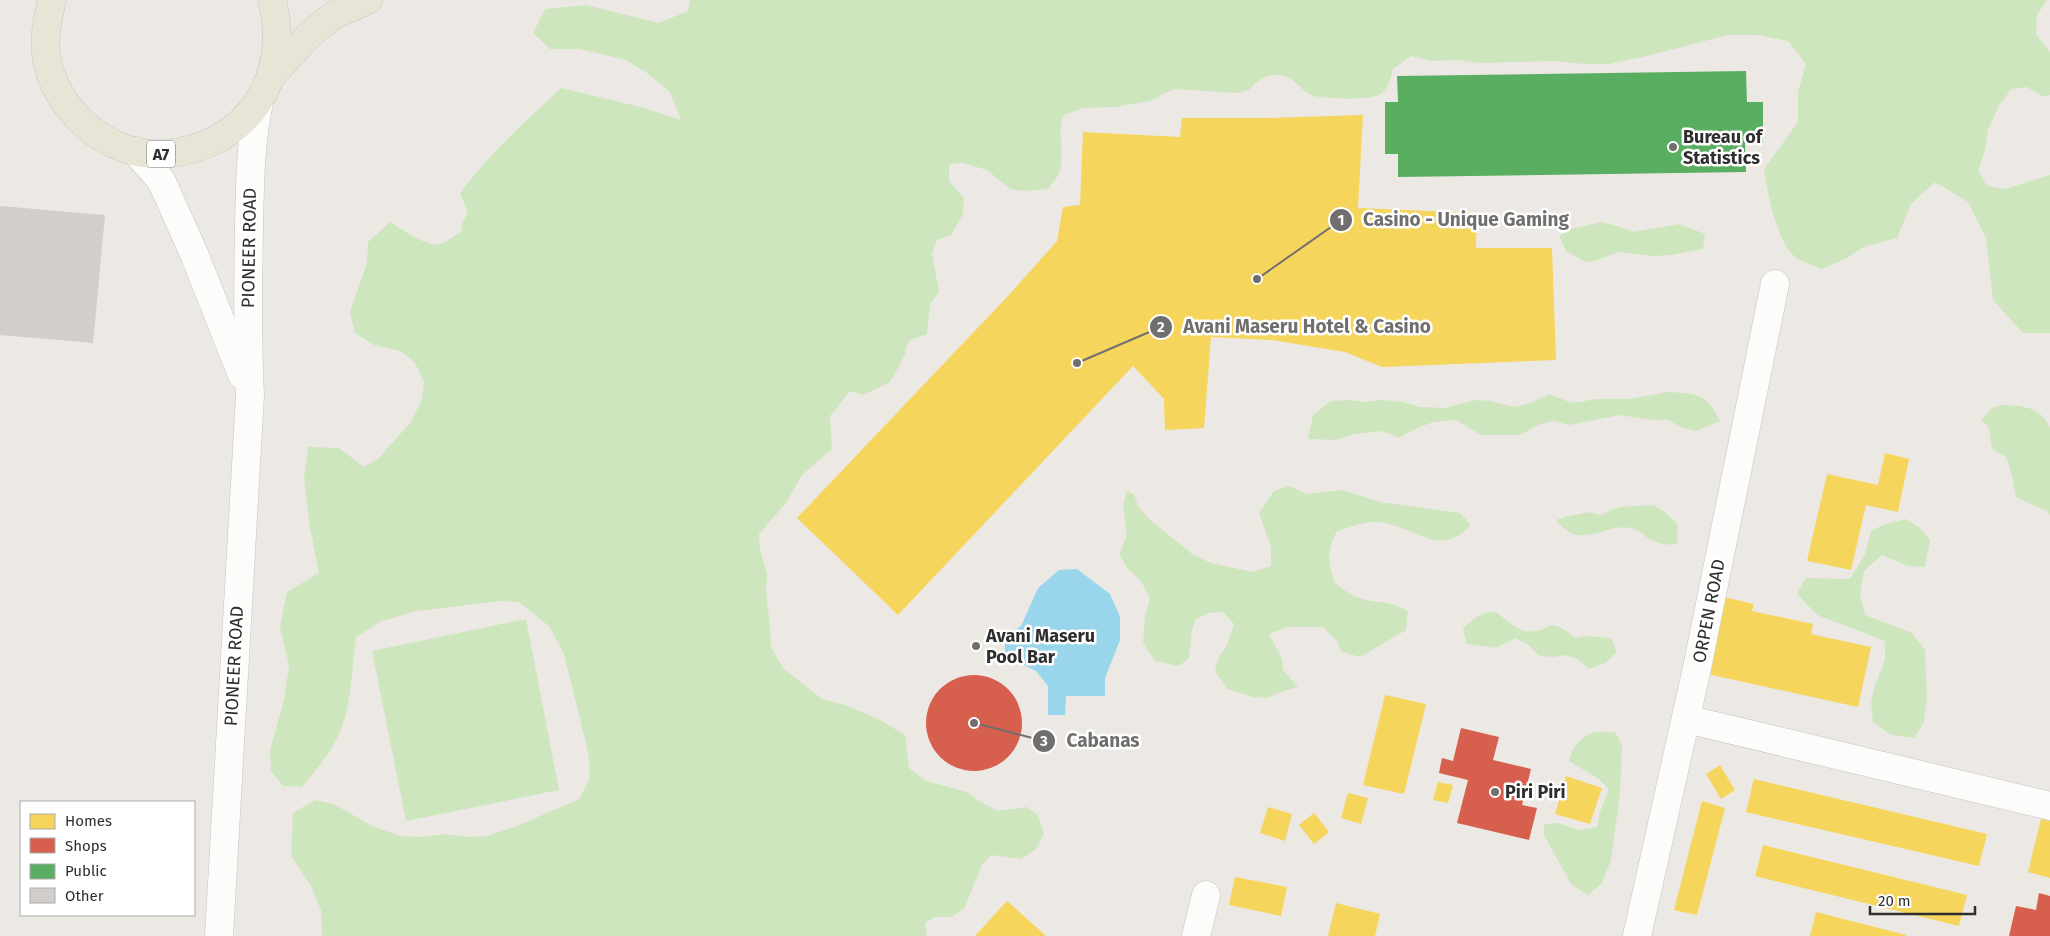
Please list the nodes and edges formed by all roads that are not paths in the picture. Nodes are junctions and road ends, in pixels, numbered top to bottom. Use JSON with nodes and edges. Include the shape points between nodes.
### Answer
{"nodes":[{"id":1,"x":52,"y":0,"type":"edge"},
{"id":2,"x":272,"y":0,"type":"edge"},
{"id":3,"x":368,"y":0,"type":"edge"},
{"id":4,"x":271,"y":76,"type":"junction"},
{"id":5,"x":258,"y":102,"type":"junction"},
{"id":6,"x":136,"y":151,"type":"junction"},
{"id":7,"x":1775,"y":284,"type":"dead end"},
{"id":8,"x":250,"y":396,"type":"junction"},
{"id":9,"x":1686,"y":719,"type":"junction"},
{"id":10,"x":2050,"y":806,"type":"edge"},
{"id":11,"x":1206,"y":895,"type":"dead end"},
{"id":12,"x":219,"y":936,"type":"edge"},
{"id":13,"x":1196,"y":936,"type":"edge"},
{"id":14,"x":1637,"y":936,"type":"edge"}],
"edges":[{"from":1,"to":6,"type":"main road","number":"A7","via":[[46,26],[46,54],[66,106],[101,137]]},
{"from":2,"to":4,"type":"main road","number":"A7","via":[[277,21],[277,49]]},
{"from":3,"to":4,"type":"main road","number":"A7","via":[[334,15],[310,34]]},
{"from":4,"to":5,"type":"main road","number":"A7"},
{"from":5,"to":6,"type":"main road","number":"A7","via":[[240,123],[218,140],[173,153]]},
{"from":5,"to":8,"type":"main road","name":"PIONEER ROAD","via":[[251,163],[246,325]]},
{"from":6,"to":8,"type":"main road","name":"PIONEER ROAD","via":[[161,180]]},
{"from":7,"to":9,"type":"main road","name":"ORPEN ROAD"},
{"from":8,"to":12,"type":"main road","name":"PIONEER ROAD"},
{"from":9,"to":10,"type":"main road"},
{"from":9,"to":14,"type":"main road","name":"ORPEN ROAD"},
{"from":11,"to":13,"type":"main road"}]}
